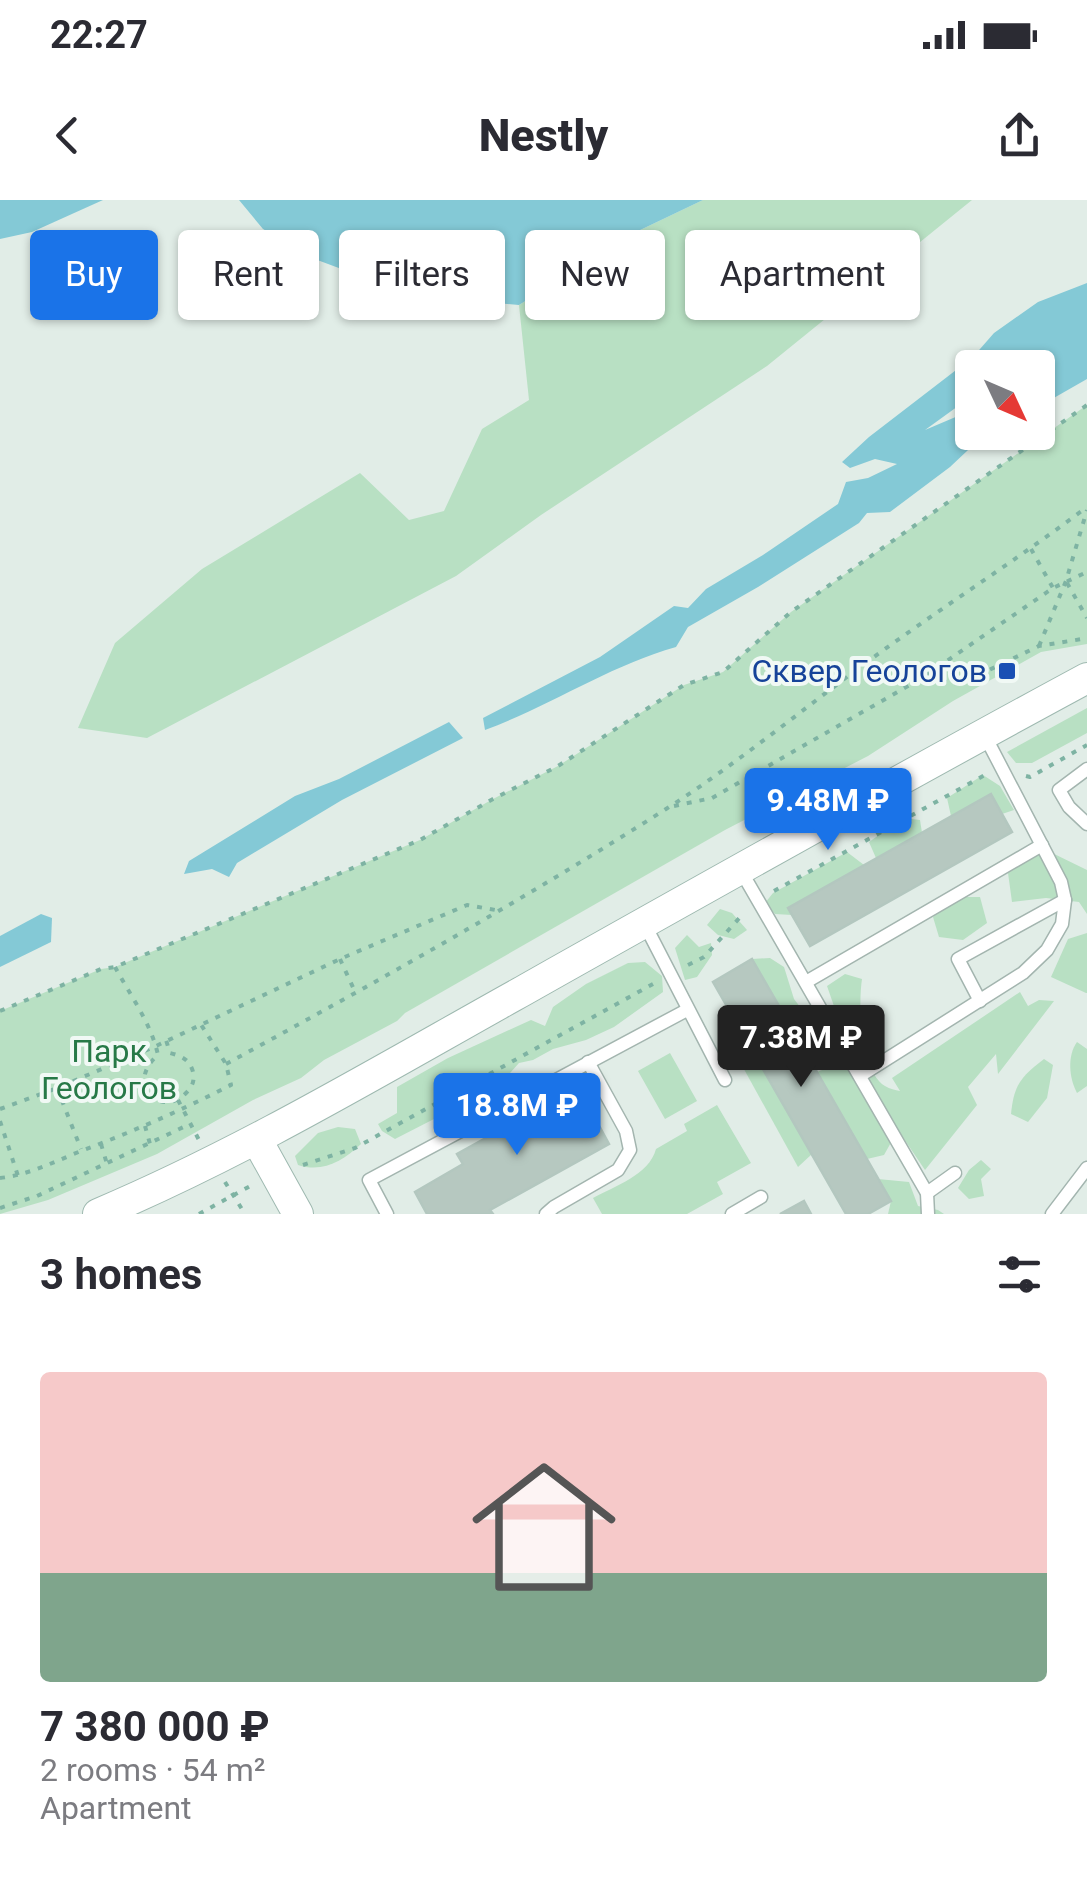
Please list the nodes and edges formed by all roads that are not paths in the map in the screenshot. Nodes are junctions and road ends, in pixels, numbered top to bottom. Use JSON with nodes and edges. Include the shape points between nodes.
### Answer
{"nodes":[{"id":1,"x":1087,"y":678,"type":"edge"},
{"id":2,"x":984,"y":733,"type":"junction"},
{"id":3,"x":1087,"y":769,"type":"edge"},
{"id":4,"x":1087,"y":824,"type":"edge"},
{"id":5,"x":1042,"y":845,"type":"junction"},
{"id":6,"x":739,"y":868,"type":"junction"},
{"id":7,"x":1066,"y":900,"type":"junction"},
{"id":8,"x":644,"y":923,"type":"junction"},
{"id":9,"x":806,"y":982,"type":"junction"},
{"id":10,"x":980,"y":1000,"type":"junction"},
{"id":11,"x":687,"y":1010,"type":"junction"},
{"id":12,"x":588,"y":1062,"type":"junction"},
{"id":13,"x":860,"y":1076,"type":"junction"},
{"id":14,"x":725,"y":1080,"type":"dead end"},
{"id":15,"x":257,"y":1140,"type":"junction"},
{"id":16,"x":1087,"y":1168,"type":"edge"},
{"id":17,"x":955,"y":1174,"type":"dead end"},
{"id":18,"x":927,"y":1193,"type":"junction"},
{"id":19,"x":761,"y":1197,"type":"dead end"},
{"id":20,"x":98,"y":1214,"type":"edge"},
{"id":21,"x":298,"y":1214,"type":"edge"},
{"id":22,"x":387,"y":1214,"type":"edge"},
{"id":23,"x":546,"y":1214,"type":"edge"},
{"id":24,"x":732,"y":1214,"type":"edge"},
{"id":25,"x":928,"y":1214,"type":"edge"},
{"id":26,"x":1052,"y":1214,"type":"edge"}],
"edges":[{"from":1,"to":2,"type":"main road"},
{"from":2,"to":5,"type":"lane"},
{"from":2,"to":6,"type":"main road"},
{"from":3,"to":4,"type":"lane","via":[[1060,790]]},
{"from":5,"to":7,"type":"lane"},
{"from":5,"to":9,"type":"lane"},
{"from":6,"to":8,"type":"main road"},
{"from":6,"to":9,"type":"lane"},
{"from":7,"to":10,"type":"lane","via":[[1047,950]]},
{"from":7,"to":10,"type":"lane","via":[[958,959]]},
{"from":8,"to":11,"type":"lane"},
{"from":8,"to":15,"type":"main road"},
{"from":9,"to":13,"type":"lane"},
{"from":10,"to":13,"type":"lane"},
{"from":11,"to":12,"type":"lane"},
{"from":11,"to":14,"type":"lane"},
{"from":12,"to":22,"type":"lane","via":[[369,1180]]},
{"from":12,"to":23,"type":"lane","via":[[630,1150],[618,1170]]},
{"from":13,"to":18,"type":"lane"},
{"from":15,"to":20,"type":"main road"},
{"from":15,"to":21,"type":"main road"},
{"from":16,"to":26,"type":"lane"},
{"from":17,"to":18,"type":"lane"},
{"from":18,"to":25,"type":"lane"},
{"from":19,"to":24,"type":"lane"}]}
